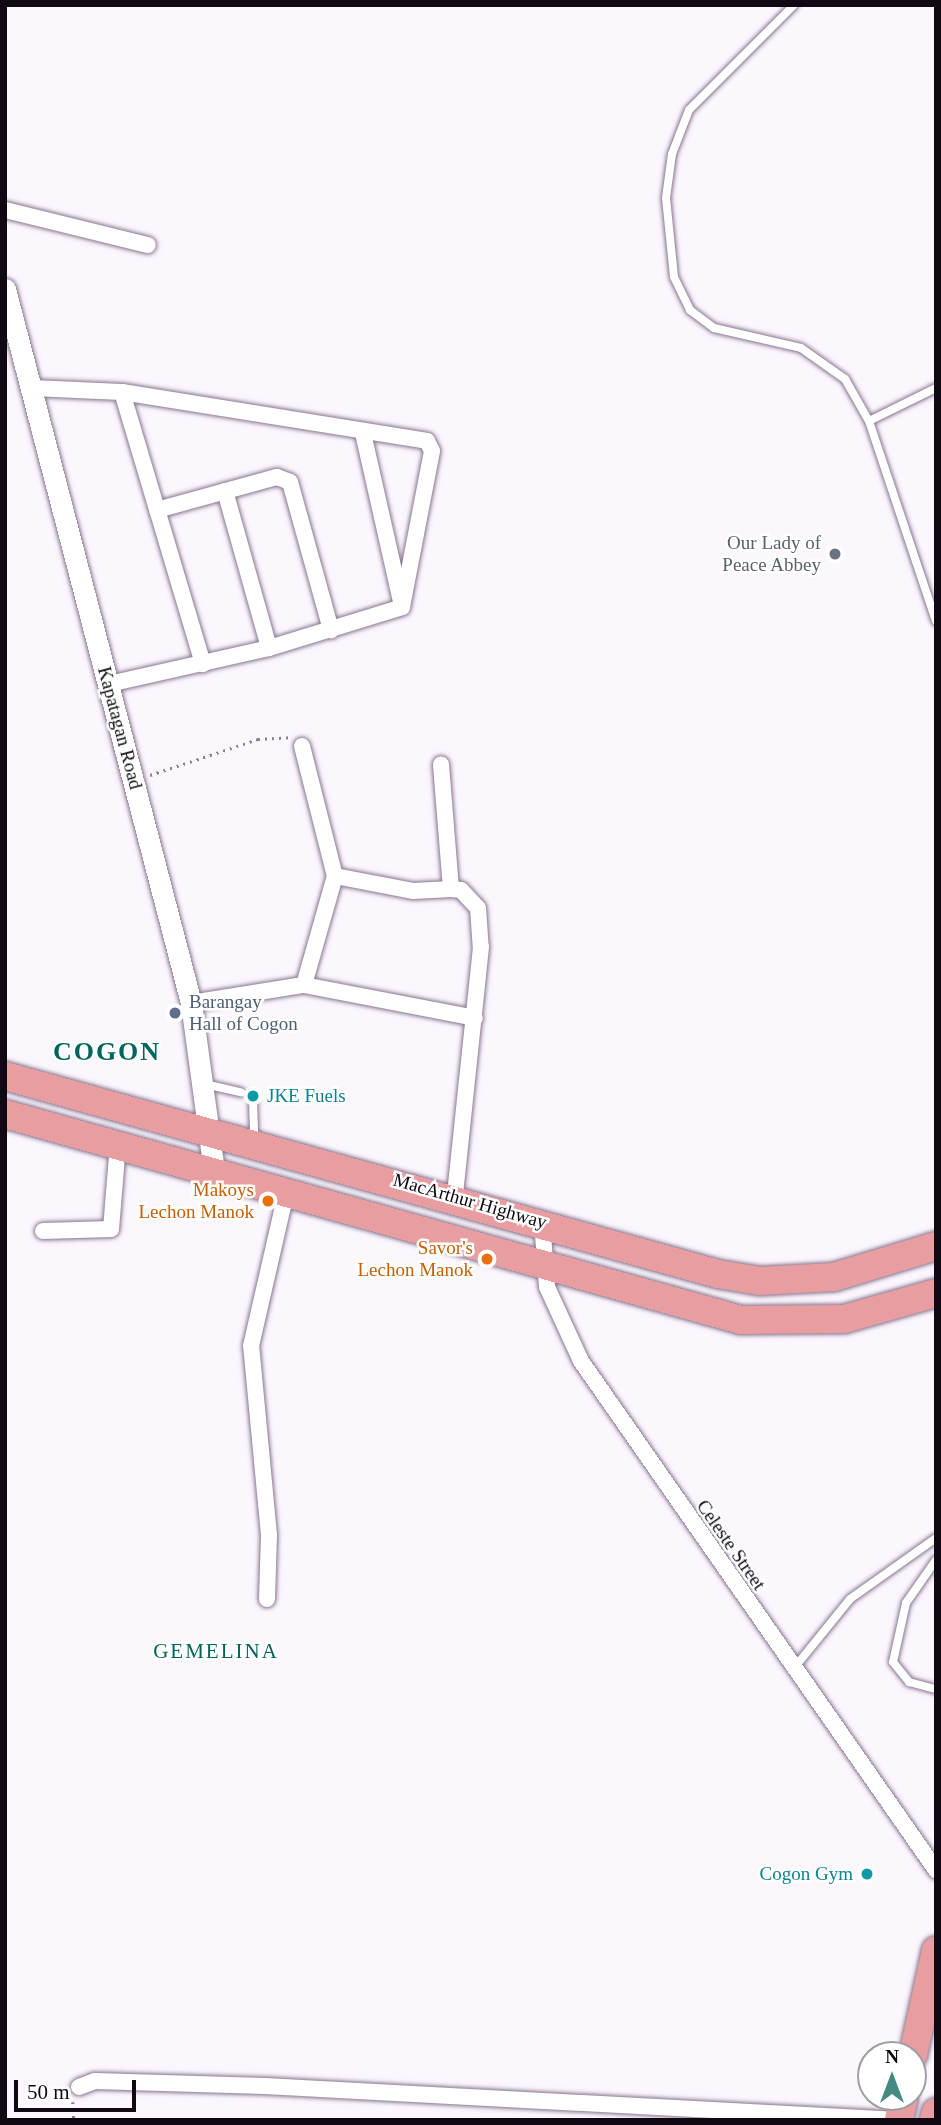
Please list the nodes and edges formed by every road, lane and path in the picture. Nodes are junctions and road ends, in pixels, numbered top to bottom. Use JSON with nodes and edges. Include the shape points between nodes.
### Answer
{"nodes":[{"id":1,"x":794,"y":5,"type":"edge"},
{"id":2,"x":5,"y":210,"type":"edge"},
{"id":3,"x":148,"y":245,"type":"dead end"},
{"id":4,"x":5,"y":289,"type":"edge"},
{"id":5,"x":32,"y":388,"type":"junction"},
{"id":6,"x":936,"y":388,"type":"edge"},
{"id":7,"x":122,"y":392,"type":"junction"},
{"id":8,"x":869,"y":421,"type":"junction"},
{"id":9,"x":363,"y":433,"type":"junction"},
{"id":10,"x":225,"y":491,"type":"junction"},
{"id":11,"x":157,"y":510,"type":"junction"},
{"id":12,"x":402,"y":607,"type":"junction"},
{"id":13,"x":936,"y":621,"type":"edge"},
{"id":14,"x":331,"y":631,"type":"junction"},
{"id":15,"x":269,"y":648,"type":"junction"},
{"id":16,"x":204,"y":664,"type":"junction"},
{"id":17,"x":109,"y":684,"type":"junction"},
{"id":18,"x":302,"y":746,"type":"joint"},
{"id":19,"x":441,"y":764,"type":"dead end"},
{"id":20,"x":134,"y":781,"type":"junction"},
{"id":21,"x":335,"y":876,"type":"junction"},
{"id":22,"x":451,"y":889,"type":"junction"},
{"id":23,"x":304,"y":985,"type":"junction"},
{"id":24,"x":191,"y":1003,"type":"junction"},
{"id":25,"x":475,"y":1018,"type":"junction"},
{"id":26,"x":5,"y":1076,"type":"edge"},
{"id":27,"x":205,"y":1084,"type":"junction"},
{"id":28,"x":242,"y":1092,"type":"dead end"},
{"id":29,"x":253,"y":1101,"type":"dead end"},
{"id":30,"x":5,"y":1114,"type":"edge"},
{"id":31,"x":210,"y":1128,"type":"junction"},
{"id":32,"x":254,"y":1142,"type":"junction"},
{"id":33,"x":118,"y":1143,"type":"junction"},
{"id":34,"x":214,"y":1171,"type":"junction"},
{"id":35,"x":286,"y":1193,"type":"junction"},
{"id":36,"x":455,"y":1196,"type":"junction"},
{"id":37,"x":542,"y":1222,"type":"junction"},
{"id":38,"x":43,"y":1231,"type":"dead end"},
{"id":39,"x":936,"y":1246,"type":"edge"},
{"id":40,"x":544,"y":1266,"type":"junction"},
{"id":41,"x":936,"y":1293,"type":"edge"},
{"id":42,"x":936,"y":1538,"type":"edge"},
{"id":43,"x":936,"y":1560,"type":"edge"},
{"id":44,"x":267,"y":1599,"type":"dead end"},
{"id":45,"x":793,"y":1669,"type":"junction"},
{"id":46,"x":936,"y":1689,"type":"edge"},
{"id":47,"x":936,"y":1870,"type":"edge"},
{"id":48,"x":936,"y":1950,"type":"edge"},
{"id":49,"x":916,"y":2041,"type":"edge"},
{"id":50,"x":79,"y":2087,"type":"dead end"},
{"id":51,"x":936,"y":2112,"type":"edge"},
{"id":52,"x":843,"y":2117,"type":"edge"},
{"id":53,"x":899,"y":2120,"type":"edge"},
{"id":54,"x":934,"y":2120,"type":"edge"}],
"edges":[{"from":1,"to":8,"type":"lane","via":[[689,110],[672,154],[666,198],[674,277],[690,310],[714,328],[777,339],[826,364],[845,379]]},
{"from":2,"to":3,"type":"street"},
{"from":4,"to":5,"type":"main road","name":"Kapatagan Road"},
{"from":5,"to":7,"type":"street"},
{"from":5,"to":17,"type":"main road","name":"Kapatagan Road"},
{"from":6,"to":8,"type":"lane"},
{"from":7,"to":9,"type":"street"},
{"from":7,"to":11,"type":"street"},
{"from":8,"to":13,"type":"lane"},
{"from":9,"to":12,"type":"street"},
{"from":9,"to":12,"type":"street","via":[[427,441],[432,450]]},
{"from":10,"to":11,"type":"street"},
{"from":10,"to":14,"type":"street","via":[[277,477],[290,482]]},
{"from":10,"to":15,"type":"street"},
{"from":11,"to":16,"type":"street"},
{"from":12,"to":14,"type":"street"},
{"from":14,"to":15,"type":"street"},
{"from":15,"to":16,"type":"street"},
{"from":16,"to":17,"type":"street"},
{"from":17,"to":20,"type":"main road","name":"Kapatagan Road"},
{"from":18,"to":20,"type":"path","via":[[275,735]]},
{"from":18,"to":21,"type":"street"},
{"from":19,"to":22,"type":"street"},
{"from":20,"to":24,"type":"main road","name":"Kapatagan Road"},
{"from":21,"to":22,"type":"street","via":[[413,891]]},
{"from":21,"to":23,"type":"street"},
{"from":22,"to":25,"type":"street","via":[[461,890],[478,908]]},
{"from":23,"to":24,"type":"street"},
{"from":23,"to":25,"type":"street"},
{"from":24,"to":27,"type":"main road","name":"Kapatagan Road"},
{"from":25,"to":36,"type":"street"},
{"from":26,"to":31,"type":"highway","name":"MacArthur Highway"},
{"from":27,"to":28,"type":"lane"},
{"from":27,"to":31,"type":"main road","name":"Kapatagan Road"},
{"from":29,"to":32,"type":"lane"},
{"from":30,"to":33,"type":"highway"},
{"from":31,"to":32,"type":"highway","name":"MacArthur Highway"},
{"from":31,"to":34,"type":"main road","name":"Kapatagan Road"},
{"from":32,"to":36,"type":"highway","name":"MacArthur Highway"},
{"from":33,"to":34,"type":"highway"},
{"from":33,"to":38,"type":"street","via":[[111,1229]]},
{"from":34,"to":35,"type":"highway"},
{"from":35,"to":40,"type":"highway"},
{"from":35,"to":44,"type":"street","via":[[251,1346],[269,1535]]},
{"from":36,"to":37,"type":"highway","name":"MacArthur Highway"},
{"from":37,"to":39,"type":"highway","name":"MacArthur Highway","via":[[670,1262],[760,1281],[867,1271]]},
{"from":37,"to":40,"type":"street","name":"Celeste Street"},
{"from":40,"to":41,"type":"highway","via":[[695,1311],[775,1324],[875,1313]]},
{"from":40,"to":45,"type":"street","name":"Celeste Street","via":[[581,1361]]},
{"from":42,"to":45,"type":"lane","via":[[850,1599]]},
{"from":43,"to":46,"type":"lane","via":[[906,1603],[893,1662],[899,1675]]},
{"from":45,"to":47,"type":"street","name":"Celeste Street"},
{"from":48,"to":49,"type":"highway"},
{"from":50,"to":52,"type":"street","via":[[95,2081],[265,2086]]},
{"from":51,"to":54,"type":"highway"},
{"from":52,"to":53,"type":"street"}]}
